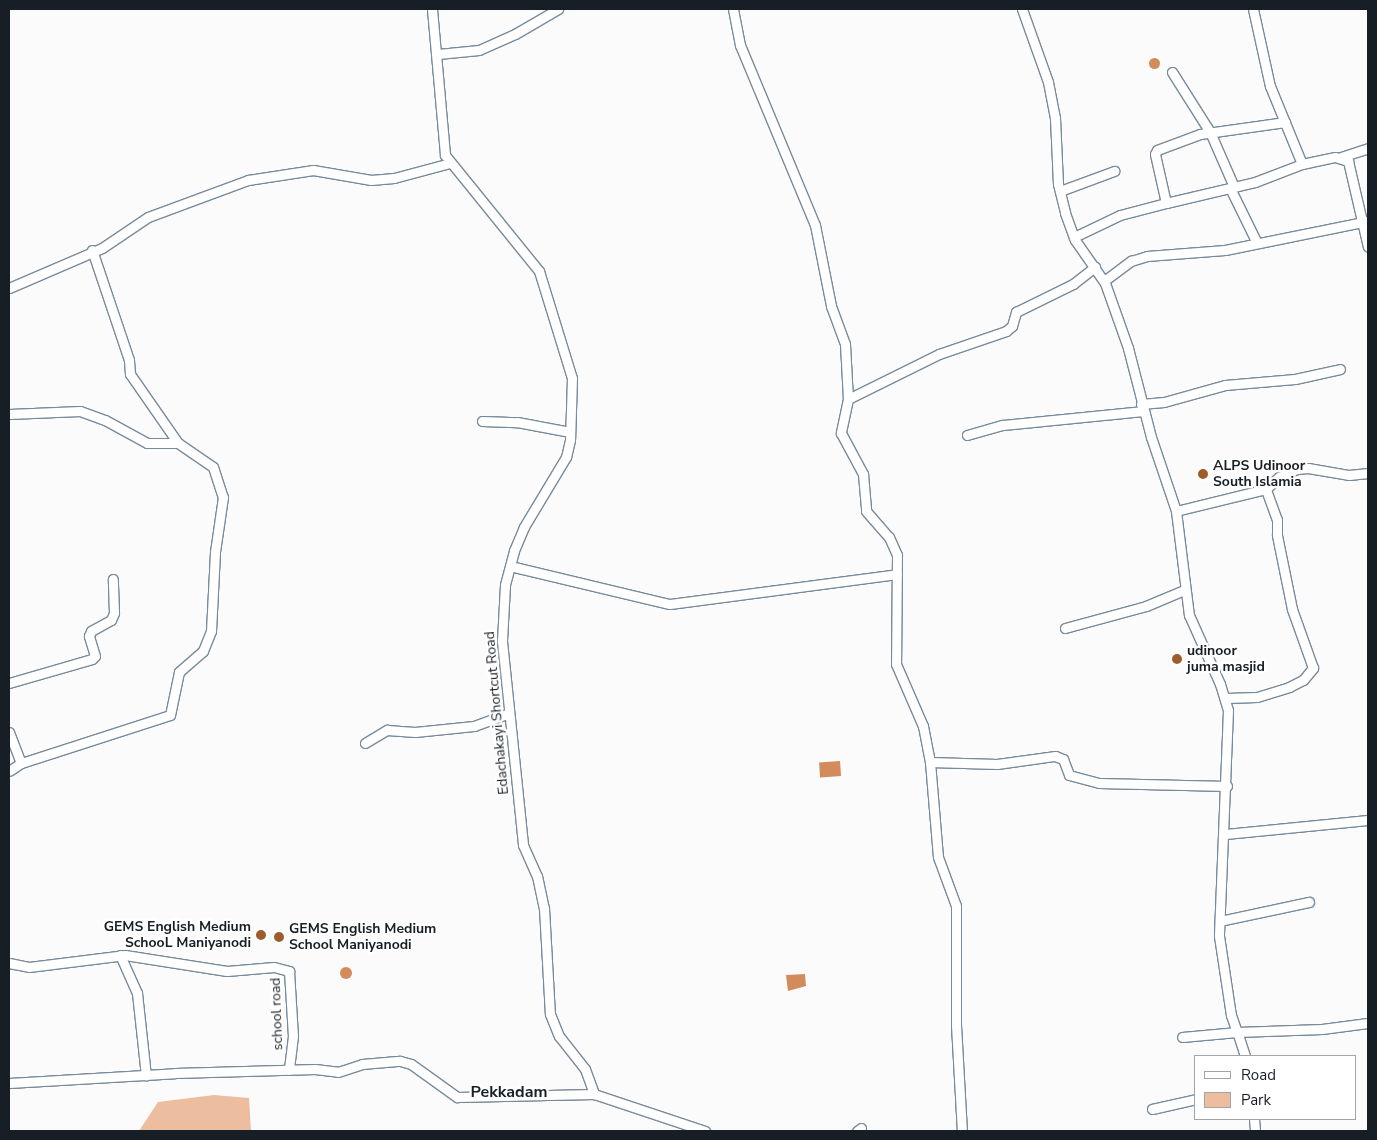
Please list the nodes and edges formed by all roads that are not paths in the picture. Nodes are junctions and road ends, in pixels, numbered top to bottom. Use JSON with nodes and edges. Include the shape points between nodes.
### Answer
{"nodes":[{"id":1,"x":432,"y":9,"type":"edge"},
{"id":2,"x":558,"y":9,"type":"edge"},
{"id":3,"x":733,"y":9,"type":"edge"},
{"id":4,"x":1022,"y":9,"type":"edge"},
{"id":5,"x":1252,"y":9,"type":"edge"},
{"id":6,"x":438,"y":54,"type":"junction"},
{"id":7,"x":1172,"y":72,"type":"dead end"},
{"id":8,"x":1285,"y":122,"type":"junction"},
{"id":9,"x":1210,"y":132,"type":"junction"},
{"id":10,"x":1368,"y":148,"type":"edge"},
{"id":11,"x":1341,"y":157,"type":"junction"},
{"id":12,"x":450,"y":163,"type":"junction"},
{"id":13,"x":1302,"y":164,"type":"junction"},
{"id":14,"x":1114,"y":171,"type":"dead end"},
{"id":15,"x":1232,"y":187,"type":"junction"},
{"id":16,"x":1060,"y":191,"type":"junction"},
{"id":17,"x":1166,"y":203,"type":"junction"},
{"id":18,"x":1366,"y":221,"type":"edge"},
{"id":19,"x":1074,"y":238,"type":"junction"},
{"id":20,"x":1258,"y":243,"type":"junction"},
{"id":21,"x":1368,"y":247,"type":"edge"},
{"id":22,"x":92,"y":250,"type":"junction"},
{"id":23,"x":1095,"y":267,"type":"junction"},
{"id":24,"x":1104,"y":281,"type":"junction"},
{"id":25,"x":9,"y":288,"type":"edge"},
{"id":26,"x":1340,"y":369,"type":"dead end"},
{"id":27,"x":848,"y":399,"type":"junction"},
{"id":28,"x":1142,"y":407,"type":"junction"},
{"id":29,"x":9,"y":414,"type":"edge"},
{"id":30,"x":482,"y":421,"type":"dead end"},
{"id":31,"x":570,"y":432,"type":"junction"},
{"id":32,"x":967,"y":435,"type":"dead end"},
{"id":33,"x":178,"y":442,"type":"junction"},
{"id":34,"x":1368,"y":473,"type":"edge"},
{"id":35,"x":1266,"y":489,"type":"junction"},
{"id":36,"x":1176,"y":511,"type":"junction"},
{"id":37,"x":510,"y":566,"type":"junction"},
{"id":38,"x":897,"y":574,"type":"junction"},
{"id":39,"x":113,"y":579,"type":"dead end"},
{"id":40,"x":1184,"y":590,"type":"junction"},
{"id":41,"x":1065,"y":628,"type":"dead end"},
{"id":42,"x":9,"y":683,"type":"edge"},
{"id":43,"x":1226,"y":698,"type":"junction"},
{"id":44,"x":510,"y":713,"type":"junction"},
{"id":45,"x":9,"y":732,"type":"edge"},
{"id":46,"x":364,"y":742,"type":"dead end"},
{"id":47,"x":930,"y":762,"type":"junction"},
{"id":48,"x":21,"y":763,"type":"junction"},
{"id":49,"x":9,"y":770,"type":"edge"},
{"id":50,"x":1227,"y":786,"type":"junction"},
{"id":51,"x":1368,"y":820,"type":"edge"},
{"id":52,"x":1225,"y":834,"type":"junction"},
{"id":53,"x":1309,"y":902,"type":"dead end"},
{"id":54,"x":1220,"y":921,"type":"junction"},
{"id":55,"x":120,"y":955,"type":"junction"},
{"id":56,"x":9,"y":963,"type":"edge"},
{"id":57,"x":1368,"y":1023,"type":"edge"},
{"id":58,"x":1237,"y":1032,"type":"junction"},
{"id":59,"x":1182,"y":1037,"type":"dead end"},
{"id":60,"x":1245,"y":1055,"type":"edge"},
{"id":61,"x":289,"y":1070,"type":"junction"},
{"id":62,"x":146,"y":1076,"type":"junction"},
{"id":63,"x":9,"y":1083,"type":"edge"},
{"id":64,"x":594,"y":1094,"type":"junction"},
{"id":65,"x":1194,"y":1099,"type":"edge"},
{"id":66,"x":1152,"y":1109,"type":"dead end"},
{"id":67,"x":705,"y":1131,"type":"edge"},
{"id":68,"x":962,"y":1131,"type":"edge"}],
"edges":[{"from":1,"to":6,"type":"street","name":"Edachakayi Shortcut Road"},
{"from":2,"to":6,"type":"street","via":[[479,50]]},
{"from":3,"to":27,"type":"street","via":[[740,45],[815,225],[832,306],[845,344]]},
{"from":4,"to":16,"type":"street","via":[[1048,82],[1055,118]]},
{"from":5,"to":8,"type":"street","via":[[1270,86]]},
{"from":6,"to":12,"type":"street","name":"Edachakayi Shortcut Road","via":[[442,147]]},
{"from":7,"to":9,"type":"street"},
{"from":8,"to":9,"type":"street"},
{"from":8,"to":13,"type":"street"},
{"from":9,"to":15,"type":"street"},
{"from":9,"to":17,"type":"street","via":[[1157,150],[1155,154]]},
{"from":10,"to":11,"type":"street"},
{"from":11,"to":13,"type":"street"},
{"from":11,"to":18,"type":"street","via":[[1348,161]]},
{"from":12,"to":22,"type":"street","via":[[394,178],[371,180],[313,170],[248,180],[148,217],[102,248]]},
{"from":12,"to":31,"type":"street","name":"Edachakayi Shortcut Road","via":[[532,258],[539,271],[571,368]]},
{"from":13,"to":15,"type":"street"},
{"from":14,"to":16,"type":"street"},
{"from":15,"to":17,"type":"street"},
{"from":15,"to":20,"type":"street"},
{"from":16,"to":19,"type":"street"},
{"from":17,"to":19,"type":"street","via":[[1120,215]]},
{"from":18,"to":20,"type":"street"},
{"from":18,"to":21,"type":"street"},
{"from":19,"to":23,"type":"street"},
{"from":20,"to":24,"type":"street","via":[[1225,250],[1147,256],[1130,261]]},
{"from":22,"to":25,"type":"street"},
{"from":22,"to":33,"type":"street","via":[[129,360],[130,374]]},
{"from":23,"to":24,"type":"street"},
{"from":23,"to":27,"type":"street","via":[[1073,284],[1016,312],[1006,331],[939,354]]},
{"from":24,"to":28,"type":"street","via":[[1128,348]]},
{"from":26,"to":28,"type":"street","via":[[1295,378],[1225,385]]},
{"from":27,"to":38,"type":"street","via":[[841,433],[862,474],[866,511],[895,546]]},
{"from":28,"to":32,"type":"street","via":[[1003,425]]},
{"from":28,"to":36,"type":"street"},
{"from":29,"to":33,"type":"street","via":[[80,411],[105,420],[147,444]]},
{"from":30,"to":31,"type":"street","via":[[518,422]]},
{"from":31,"to":37,"type":"street","name":"Edachakayi Shortcut Road","via":[[566,456],[524,527]]},
{"from":33,"to":48,"type":"street","via":[[213,467],[223,497],[215,552],[211,631],[203,651],[180,672],[170,715],[163,720],[97,737]]},
{"from":34,"to":35,"type":"street","via":[[1349,475],[1297,469],[1279,477]]},
{"from":35,"to":36,"type":"street"},
{"from":35,"to":43,"type":"street","via":[[1277,520],[1292,609],[1313,668],[1302,680],[1289,687],[1257,697]]},
{"from":36,"to":40,"type":"street"},
{"from":37,"to":38,"type":"street","via":[[670,604]]},
{"from":37,"to":44,"type":"street","name":"Edachakayi Shortcut Road","via":[[505,585],[502,641]]},
{"from":38,"to":47,"type":"street","via":[[896,664],[922,726]]},
{"from":39,"to":42,"type":"street","via":[[114,613],[111,620],[91,631],[89,636],[95,656],[92,660]]},
{"from":40,"to":41,"type":"street","via":[[1146,606]]},
{"from":40,"to":43,"type":"street","via":[[1196,634]]},
{"from":43,"to":50,"type":"street"},
{"from":44,"to":46,"type":"street","via":[[474,726],[415,732],[386,730]]},
{"from":44,"to":64,"type":"street","name":"Edachakayi Shortcut Road","via":[[523,845],[537,876],[544,908],[550,1014],[559,1036],[585,1069]]},
{"from":45,"to":48,"type":"street"},
{"from":47,"to":50,"type":"street","via":[[997,764],[1054,756],[1066,763],[1069,776],[1099,783]]},
{"from":47,"to":68,"type":"street","via":[[938,857],[956,906],[956,1025]]},
{"from":48,"to":49,"type":"street"},
{"from":50,"to":52,"type":"street"},
{"from":51,"to":52,"type":"street"},
{"from":52,"to":54,"type":"street"},
{"from":53,"to":54,"type":"street"},
{"from":54,"to":58,"type":"street","via":[[1226,990]]},
{"from":55,"to":56,"type":"street","name":"school road","via":[[29,967]]},
{"from":55,"to":61,"type":"street","name":"school road","via":[[227,972],[274,967],[289,971],[293,1036]]},
{"from":55,"to":62,"type":"street","via":[[137,993]]},
{"from":57,"to":58,"type":"street"},
{"from":58,"to":59,"type":"street"},
{"from":58,"to":60,"type":"street"},
{"from":61,"to":62,"type":"street"},
{"from":61,"to":64,"type":"street","via":[[338,1072],[362,1064],[400,1061],[411,1064],[457,1097]]},
{"from":62,"to":63,"type":"street","via":[[75,1077]]},
{"from":64,"to":67,"type":"street"},
{"from":65,"to":66,"type":"street"}]}
